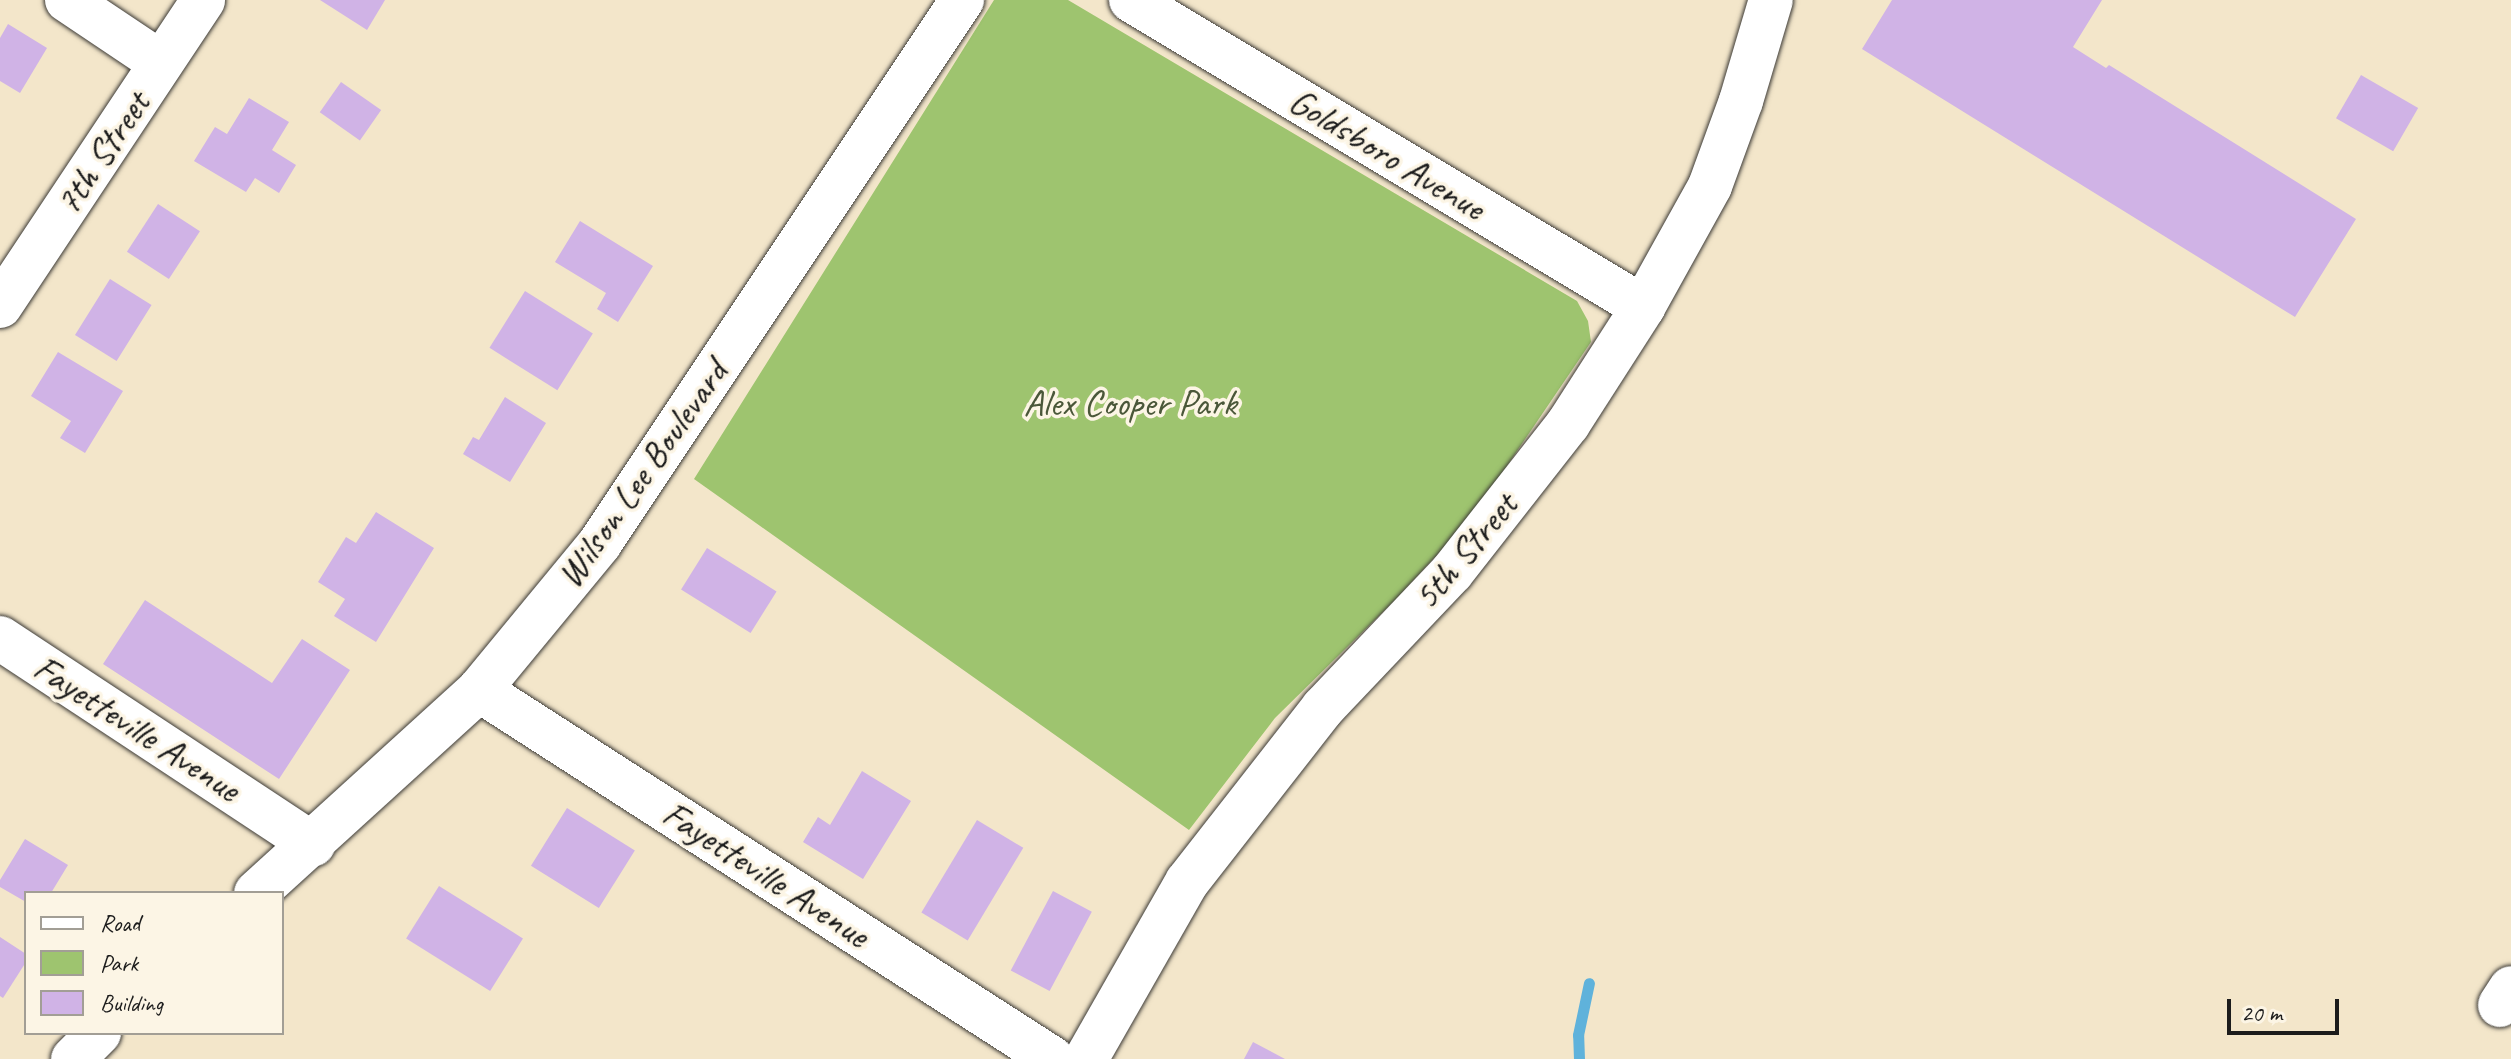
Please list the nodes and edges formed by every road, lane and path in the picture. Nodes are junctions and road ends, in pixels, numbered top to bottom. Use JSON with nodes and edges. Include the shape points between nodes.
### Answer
{"nodes":[{"id":1,"x":67,"y":0,"type":"edge"},
{"id":2,"x":203,"y":0,"type":"edge"},
{"id":3,"x":962,"y":0,"type":"edge"},
{"id":4,"x":1131,"y":0,"type":"edge"},
{"id":5,"x":1771,"y":0,"type":"edge"},
{"id":6,"x":161,"y":63,"type":"junction"},
{"id":7,"x":0,"y":306,"type":"edge"},
{"id":8,"x":1643,"y":307,"type":"junction"},
{"id":9,"x":0,"y":638,"type":"edge"},
{"id":10,"x":479,"y":690,"type":"junction"},
{"id":11,"x":313,"y":844,"type":"junction"},
{"id":12,"x":258,"y":891,"type":"edge"},
{"id":13,"x":97,"y":1035,"type":"edge"},
{"id":14,"x":73,"y":1059,"type":"edge"},
{"id":15,"x":1053,"y":1059,"type":"edge"},
{"id":16,"x":1086,"y":1059,"type":"edge"}],
"edges":[{"from":1,"to":6,"type":"street"},
{"from":2,"to":6,"type":"street","name":"7th Street"},
{"from":3,"to":10,"type":"street","name":"Wilson Lee Boulevard","via":[[600,543]]},
{"from":4,"to":8,"type":"street","name":"Goldsboro Avenue"},
{"from":5,"to":8,"type":"street","name":"5th Street","via":[[1710,186]]},
{"from":6,"to":7,"type":"street","name":"7th Street"},
{"from":8,"to":16,"type":"street","name":"5th Street","via":[[1568,424],[1452,572],[1323,708],[1187,882]]},
{"from":9,"to":11,"type":"street","name":"Fayetteville Avenue"},
{"from":10,"to":11,"type":"street","name":"Wilson Lee Boulevard"},
{"from":10,"to":15,"type":"street","name":"Fayetteville Avenue"},
{"from":11,"to":12,"type":"street","name":"Wilson Lee Boulevard"},
{"from":13,"to":14,"type":"street"}]}
